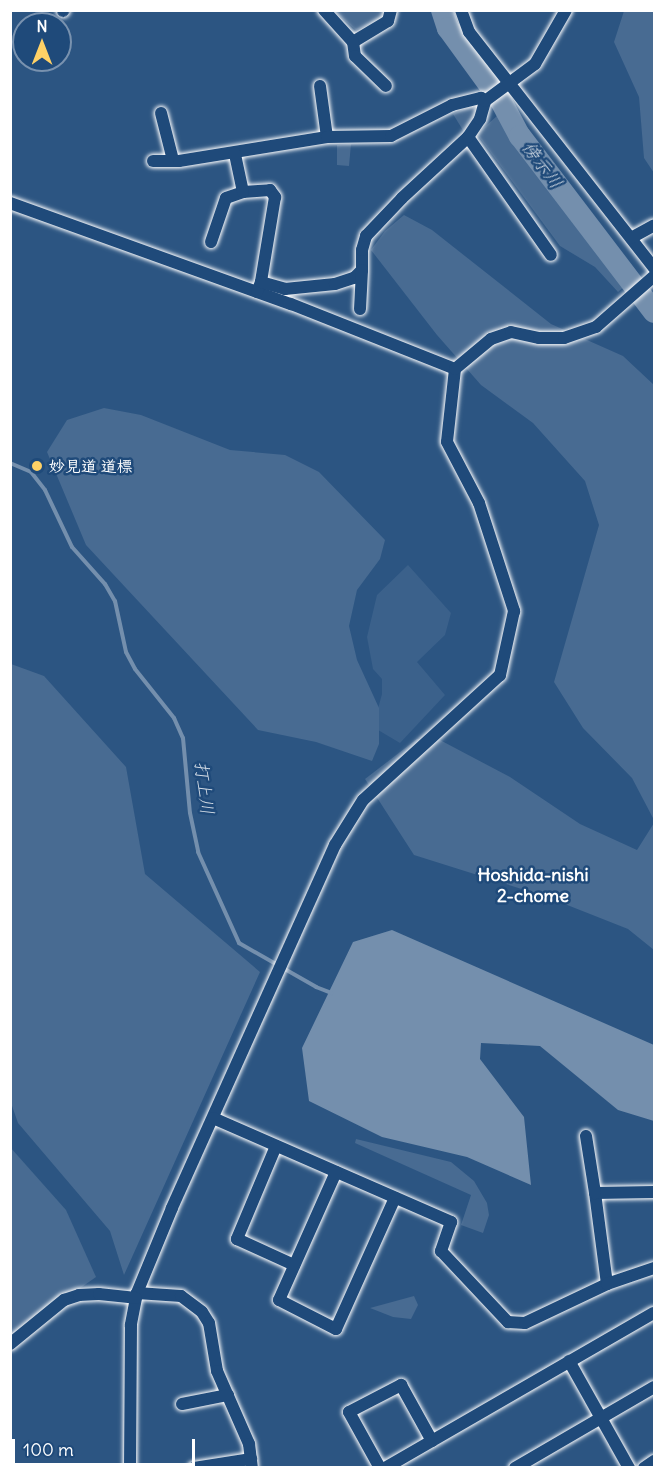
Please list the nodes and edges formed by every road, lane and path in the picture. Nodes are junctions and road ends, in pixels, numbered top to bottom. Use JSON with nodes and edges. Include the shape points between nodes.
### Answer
{"nodes":[{"id":1,"x":324,"y":10,"type":"edge"},
{"id":2,"x":391,"y":10,"type":"edge"},
{"id":3,"x":460,"y":10,"type":"edge"},
{"id":4,"x":566,"y":10,"type":"edge"},
{"id":5,"x":353,"y":42,"type":"junction"},
{"id":6,"x":320,"y":86,"type":"dead end"},
{"id":7,"x":386,"y":86,"type":"dead end"},
{"id":8,"x":496,"y":93,"type":"junction"},
{"id":9,"x":161,"y":113,"type":"dead end"},
{"id":10,"x":327,"y":137,"type":"junction"},
{"id":11,"x":468,"y":137,"type":"junction"},
{"id":12,"x":235,"y":153,"type":"junction"},
{"id":13,"x":153,"y":160,"type":"dead end"},
{"id":14,"x":173,"y":160,"type":"junction"},
{"id":15,"x":243,"y":192,"type":"junction"},
{"id":16,"x":10,"y":203,"type":"edge"},
{"id":17,"x":654,"y":225,"type":"edge"},
{"id":18,"x":631,"y":238,"type":"junction"},
{"id":19,"x":211,"y":242,"type":"dead end"},
{"id":20,"x":551,"y":255,"type":"dead end"},
{"id":21,"x":654,"y":268,"type":"edge"},
{"id":22,"x":362,"y":270,"type":"junction"},
{"id":23,"x":654,"y":276,"type":"edge"},
{"id":24,"x":259,"y":287,"type":"junction"},
{"id":25,"x":360,"y":309,"type":"dead end"},
{"id":26,"x":455,"y":369,"type":"junction"},
{"id":27,"x":213,"y":1118,"type":"junction"},
{"id":28,"x":586,"y":1136,"type":"dead end"},
{"id":29,"x":276,"y":1146,"type":"junction"},
{"id":30,"x":336,"y":1172,"type":"junction"},
{"id":31,"x":654,"y":1192,"type":"edge"},
{"id":32,"x":595,"y":1193,"type":"junction"},
{"id":33,"x":395,"y":1198,"type":"junction"},
{"id":34,"x":294,"y":1265,"type":"junction"},
{"id":35,"x":654,"y":1268,"type":"edge"},
{"id":36,"x":607,"y":1284,"type":"junction"},
{"id":37,"x":137,"y":1296,"type":"junction"},
{"id":38,"x":654,"y":1313,"type":"edge"},
{"id":39,"x":10,"y":1344,"type":"edge"},
{"id":40,"x":569,"y":1361,"type":"junction"},
{"id":41,"x":654,"y":1387,"type":"edge"},
{"id":42,"x":228,"y":1395,"type":"junction"},
{"id":43,"x":182,"y":1404,"type":"dead end"},
{"id":44,"x":601,"y":1418,"type":"junction"},
{"id":45,"x":432,"y":1441,"type":"junction"},
{"id":46,"x":654,"y":1461,"type":"edge"},
{"id":47,"x":251,"y":1463,"type":"edge"},
{"id":48,"x":404,"y":1463,"type":"edge"},
{"id":49,"x":130,"y":1467,"type":"edge"},
{"id":50,"x":194,"y":1467,"type":"edge"},
{"id":51,"x":380,"y":1467,"type":"edge"},
{"id":52,"x":385,"y":1467,"type":"edge"},
{"id":53,"x":515,"y":1467,"type":"edge"},
{"id":54,"x":629,"y":1467,"type":"edge"},
{"id":55,"x":644,"y":1467,"type":"edge"}],
"edges":[{"from":1,"to":5,"type":"street"},
{"from":2,"to":5,"type":"street","via":[[388,21]]},
{"from":3,"to":8,"type":"street"},
{"from":4,"to":8,"type":"street","via":[[536,64]]},
{"from":5,"to":7,"type":"street","via":[[354,56]]},
{"from":6,"to":10,"type":"street"},
{"from":8,"to":10,"type":"street","via":[[452,105],[392,136]]},
{"from":8,"to":11,"type":"street"},
{"from":8,"to":18,"type":"street"},
{"from":9,"to":14,"type":"street"},
{"from":10,"to":12,"type":"street"},
{"from":11,"to":20,"type":"street"},
{"from":11,"to":22,"type":"street","via":[[366,236]]},
{"from":12,"to":14,"type":"street"},
{"from":12,"to":15,"type":"street"},
{"from":13,"to":14,"type":"street"},
{"from":15,"to":19,"type":"street","via":[[226,198]]},
{"from":15,"to":24,"type":"street","via":[[270,190],[275,197]]},
{"from":16,"to":24,"type":"street"},
{"from":17,"to":18,"type":"street"},
{"from":18,"to":21,"type":"street"},
{"from":22,"to":24,"type":"street","via":[[354,278],[335,284],[285,289]]},
{"from":22,"to":25,"type":"street"},
{"from":23,"to":26,"type":"street","via":[[596,327],[564,338],[511,332],[491,339]]},
{"from":24,"to":26,"type":"street"},
{"from":26,"to":27,"type":"street","via":[[447,442],[479,503],[514,611],[500,675],[363,800],[335,845]]},
{"from":27,"to":29,"type":"street"},
{"from":27,"to":37,"type":"street"},
{"from":28,"to":32,"type":"street"},
{"from":29,"to":30,"type":"street"},
{"from":29,"to":34,"type":"street","via":[[237,1239]]},
{"from":30,"to":33,"type":"street"},
{"from":30,"to":34,"type":"street"},
{"from":31,"to":32,"type":"street"},
{"from":32,"to":36,"type":"street"},
{"from":33,"to":34,"type":"street","via":[[336,1329],[279,1300]]},
{"from":33,"to":36,"type":"street","via":[[451,1222],[441,1251],[508,1322],[525,1323]]},
{"from":35,"to":36,"type":"street"},
{"from":37,"to":39,"type":"street","via":[[99,1294],[64,1300]]},
{"from":37,"to":42,"type":"street","via":[[182,1296],[202,1312],[208,1323],[217,1371]]},
{"from":37,"to":49,"type":"street","via":[[129,1347]]},
{"from":38,"to":40,"type":"street"},
{"from":40,"to":44,"type":"street"},
{"from":40,"to":45,"type":"street"},
{"from":41,"to":44,"type":"street"},
{"from":42,"to":43,"type":"street"},
{"from":42,"to":47,"type":"street","via":[[249,1444]]},
{"from":44,"to":53,"type":"street"},
{"from":44,"to":54,"type":"street"},
{"from":45,"to":48,"type":"street"},
{"from":45,"to":51,"type":"street","via":[[401,1385],[349,1412]]},
{"from":46,"to":55,"type":"street"},
{"from":47,"to":50,"type":"street"},
{"from":48,"to":52,"type":"street"}]}
